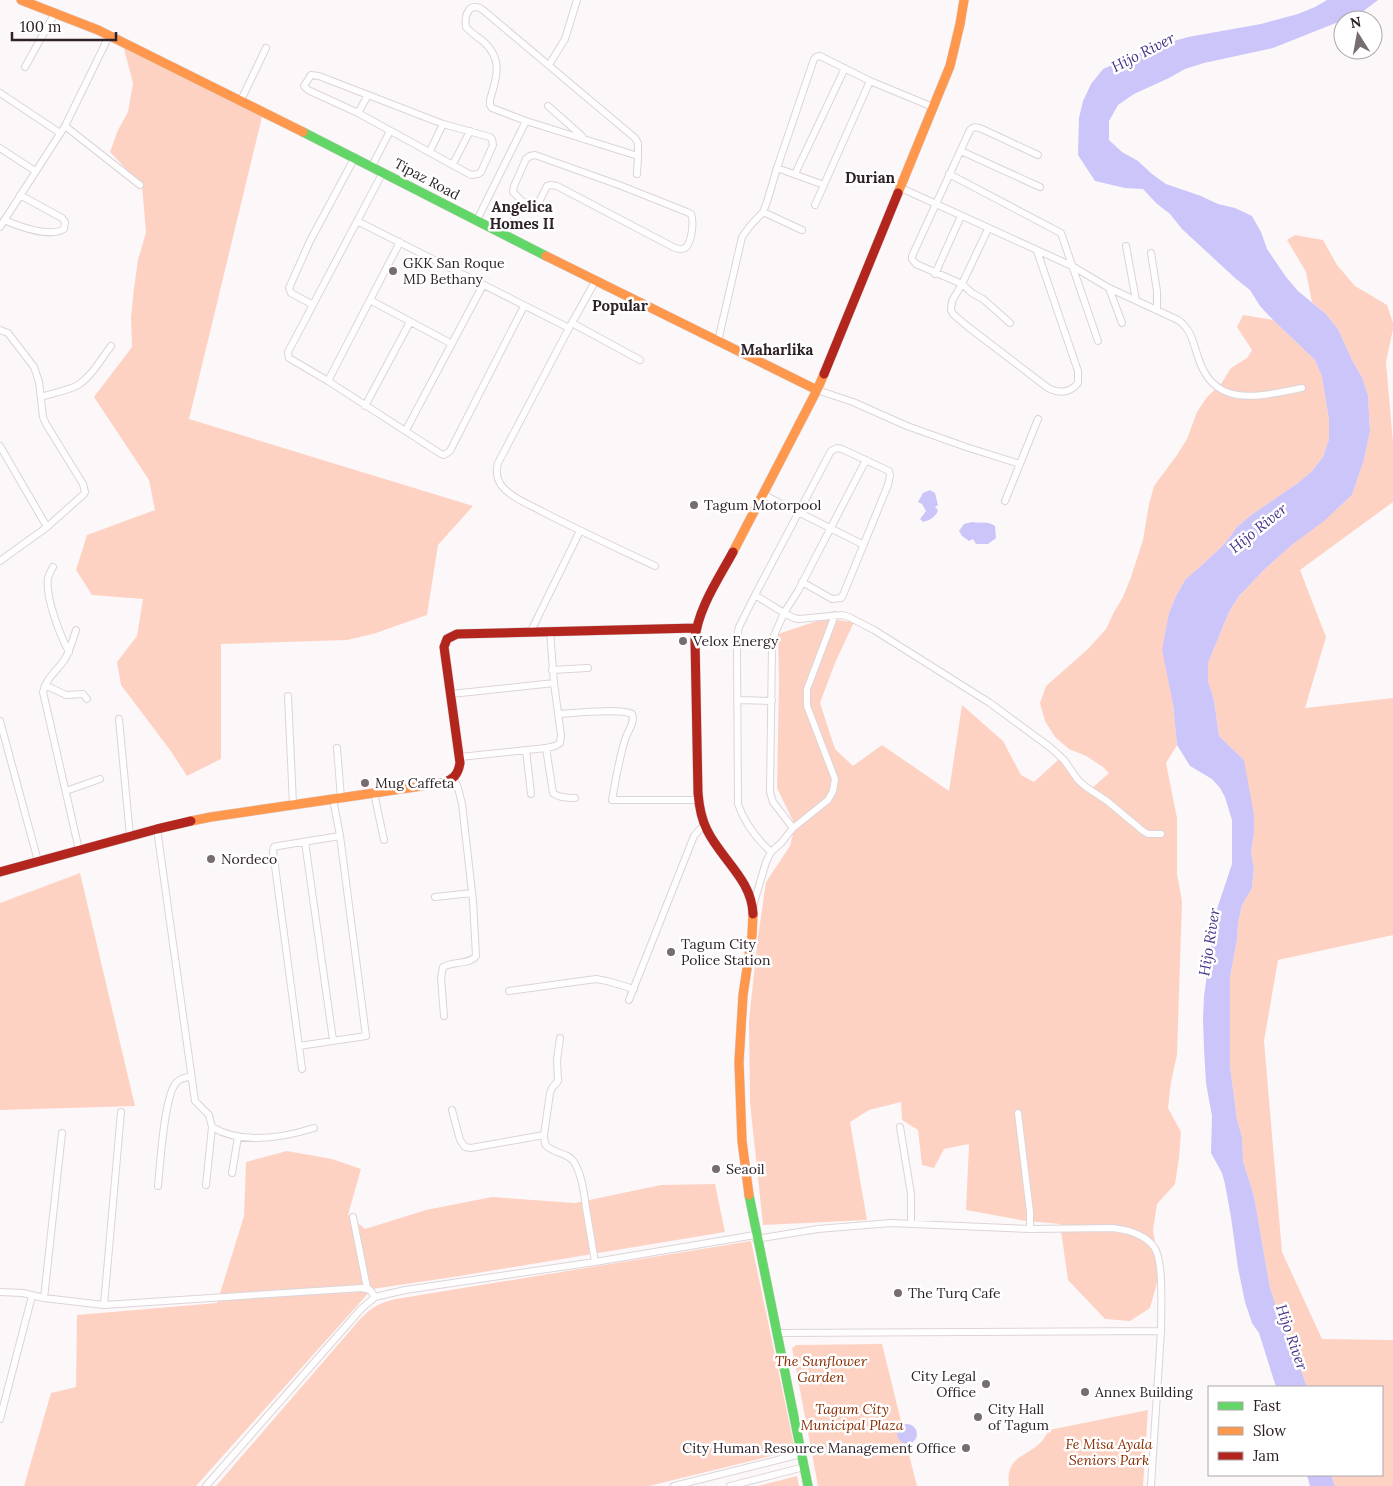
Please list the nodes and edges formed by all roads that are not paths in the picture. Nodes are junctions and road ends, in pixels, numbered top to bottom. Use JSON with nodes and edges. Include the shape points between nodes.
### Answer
{"nodes":[{"id":1,"x":21,"y":0,"type":"edge"},
{"id":2,"x":577,"y":0,"type":"edge"},
{"id":3,"x":964,"y":0,"type":"edge"},
{"id":4,"x":55,"y":12,"type":"junction"},
{"id":5,"x":109,"y":36,"type":"junction"},
{"id":6,"x":266,"y":48,"type":"dead end"},
{"id":7,"x":549,"y":65,"type":"junction"},
{"id":8,"x":25,"y":67,"type":"dead end"},
{"id":9,"x":845,"y":68,"type":"junction"},
{"id":10,"x":870,"y":81,"type":"junction"},
{"id":11,"x":0,"y":93,"type":"edge"},
{"id":12,"x":368,"y":95,"type":"junction"},
{"id":13,"x":241,"y":100,"type":"junction"},
{"id":14,"x":548,"y":106,"type":"dead end"},
{"id":15,"x":933,"y":107,"type":"junction"},
{"id":16,"x":358,"y":112,"type":"junction"},
{"id":17,"x":526,"y":121,"type":"junction"},
{"id":18,"x":443,"y":124,"type":"junction"},
{"id":19,"x":65,"y":126,"type":"junction"},
{"id":20,"x":390,"y":131,"type":"junction"},
{"id":21,"x":470,"y":131,"type":"junction"},
{"id":22,"x":60,"y":133,"type":"junction"},
{"id":23,"x":584,"y":138,"type":"junction"},
{"id":24,"x":0,"y":148,"type":"edge"},
{"id":25,"x":430,"y":151,"type":"junction"},
{"id":26,"x":961,"y":151,"type":"junction"},
{"id":27,"x":1038,"y":155,"type":"dead end"},
{"id":28,"x":638,"y":156,"type":"junction"},
{"id":29,"x":355,"y":157,"type":"junction"},
{"id":30,"x":453,"y":164,"type":"junction"},
{"id":31,"x":372,"y":166,"type":"junction"},
{"id":32,"x":777,"y":168,"type":"junction"},
{"id":33,"x":35,"y":171,"type":"junction"},
{"id":34,"x":383,"y":172,"type":"junction"},
{"id":35,"x":637,"y":174,"type":"dead end"},
{"id":36,"x":795,"y":174,"type":"junction"},
{"id":37,"x":949,"y":174,"type":"junction"},
{"id":38,"x":140,"y":185,"type":"dead end"},
{"id":39,"x":824,"y":185,"type":"junction"},
{"id":40,"x":1040,"y":187,"type":"dead end"},
{"id":41,"x":901,"y":188,"type":"junction"},
{"id":42,"x":20,"y":195,"type":"junction"},
{"id":43,"x":523,"y":202,"type":"junction"},
{"id":44,"x":935,"y":204,"type":"junction"},
{"id":45,"x":815,"y":205,"type":"dead end"},
{"id":46,"x":763,"y":212,"type":"junction"},
{"id":47,"x":961,"y":216,"type":"junction"},
{"id":48,"x":357,"y":220,"type":"junction"},
{"id":49,"x":477,"y":220,"type":"junction"},
{"id":50,"x":1,"y":224,"type":"edge"},
{"id":51,"x":988,"y":228,"type":"junction"},
{"id":52,"x":802,"y":230,"type":"dead end"},
{"id":53,"x":505,"y":236,"type":"junction"},
{"id":54,"x":400,"y":242,"type":"junction"},
{"id":55,"x":1126,"y":246,"type":"dead end"},
{"id":56,"x":1036,"y":251,"type":"junction"},
{"id":57,"x":1151,"y":253,"type":"dead end"},
{"id":58,"x":1072,"y":266,"type":"junction"},
{"id":59,"x":935,"y":274,"type":"junction"},
{"id":60,"x":596,"y":280,"type":"junction"},
{"id":61,"x":962,"y":284,"type":"junction"},
{"id":62,"x":483,"y":285,"type":"junction"},
{"id":63,"x":1109,"y":288,"type":"junction"},
{"id":64,"x":370,"y":300,"type":"junction"},
{"id":65,"x":1136,"y":300,"type":"junction"},
{"id":66,"x":313,"y":306,"type":"junction"},
{"id":67,"x":524,"y":306,"type":"junction"},
{"id":68,"x":1157,"y":310,"type":"junction"},
{"id":69,"x":410,"y":322,"type":"junction"},
{"id":70,"x":1010,"y":323,"type":"dead end"},
{"id":71,"x":1122,"y":323,"type":"dead end"},
{"id":72,"x":570,"y":326,"type":"junction"},
{"id":73,"x":0,"y":330,"type":"edge"},
{"id":74,"x":718,"y":341,"type":"junction"},
{"id":75,"x":1098,"y":341,"type":"dead end"},
{"id":76,"x":452,"y":344,"type":"junction"},
{"id":77,"x":110,"y":346,"type":"dead end"},
{"id":78,"x":640,"y":360,"type":"dead end"},
{"id":79,"x":328,"y":381,"type":"junction"},
{"id":80,"x":1302,"y":388,"type":"dead end"},
{"id":81,"x":817,"y":390,"type":"junction"},
{"id":82,"x":41,"y":397,"type":"junction"},
{"id":83,"x":365,"y":406,"type":"junction"},
{"id":84,"x":1038,"y":419,"type":"dead end"},
{"id":85,"x":406,"y":430,"type":"junction"},
{"id":86,"x":0,"y":446,"type":"edge"},
{"id":87,"x":866,"y":460,"type":"junction"},
{"id":88,"x":1020,"y":464,"type":"junction"},
{"id":89,"x":762,"y":494,"type":"junction"},
{"id":90,"x":1005,"y":501,"type":"dead end"},
{"id":91,"x":800,"y":512,"type":"junction"},
{"id":92,"x":47,"y":527,"type":"junction"},
{"id":93,"x":830,"y":529,"type":"junction"},
{"id":94,"x":580,"y":532,"type":"junction"},
{"id":95,"x":864,"y":545,"type":"junction"},
{"id":96,"x":0,"y":561,"type":"edge"},
{"id":97,"x":655,"y":566,"type":"dead end"},
{"id":98,"x":53,"y":567,"type":"dead end"},
{"id":99,"x":802,"y":582,"type":"junction"},
{"id":100,"x":755,"y":595,"type":"junction"},
{"id":101,"x":784,"y":613,"type":"junction"},
{"id":102,"x":835,"y":615,"type":"junction"},
{"id":103,"x":696,"y":628,"type":"junction"},
{"id":104,"x":76,"y":630,"type":"dead end"},
{"id":105,"x":531,"y":631,"type":"junction"},
{"id":106,"x":550,"y":631,"type":"junction"},
{"id":107,"x":69,"y":652,"type":"junction"},
{"id":108,"x":588,"y":668,"type":"dead end"},
{"id":109,"x":552,"y":670,"type":"junction"},
{"id":110,"x":554,"y":683,"type":"junction"},
{"id":111,"x":45,"y":685,"type":"junction"},
{"id":112,"x":451,"y":694,"type":"junction"},
{"id":113,"x":288,"y":696,"type":"dead end"},
{"id":114,"x":87,"y":699,"type":"dead end"},
{"id":115,"x":739,"y":700,"type":"junction"},
{"id":116,"x":772,"y":701,"type":"junction"},
{"id":117,"x":558,"y":714,"type":"junction"},
{"id":118,"x":118,"y":718,"type":"dead end"},
{"id":119,"x":0,"y":721,"type":"edge"},
{"id":120,"x":337,"y":748,"type":"dead end"},
{"id":121,"x":546,"y":748,"type":"junction"},
{"id":122,"x":526,"y":750,"type":"junction"},
{"id":123,"x":460,"y":757,"type":"junction"},
{"id":124,"x":100,"y":779,"type":"dead end"},
{"id":125,"x":454,"y":779,"type":"junction"},
{"id":126,"x":66,"y":791,"type":"junction"},
{"id":127,"x":374,"y":793,"type":"junction"},
{"id":128,"x":531,"y":794,"type":"dead end"},
{"id":129,"x":337,"y":798,"type":"junction"},
{"id":130,"x":575,"y":798,"type":"dead end"},
{"id":131,"x":699,"y":800,"type":"junction"},
{"id":132,"x":293,"y":804,"type":"junction"},
{"id":133,"x":705,"y":827,"type":"junction"},
{"id":134,"x":793,"y":828,"type":"junction"},
{"id":135,"x":157,"y":829,"type":"junction"},
{"id":136,"x":1161,"y":834,"type":"dead end"},
{"id":137,"x":130,"y":836,"type":"junction"},
{"id":138,"x":340,"y":836,"type":"junction"},
{"id":139,"x":384,"y":840,"type":"dead end"},
{"id":140,"x":305,"y":842,"type":"junction"},
{"id":141,"x":79,"y":850,"type":"junction"},
{"id":142,"x":771,"y":852,"type":"junction"},
{"id":143,"x":38,"y":861,"type":"junction"},
{"id":144,"x":0,"y":872,"type":"edge"},
{"id":145,"x":472,"y":893,"type":"junction"},
{"id":146,"x":435,"y":897,"type":"dead end"},
{"id":147,"x":753,"y":908,"type":"junction"},
{"id":148,"x":634,"y":989,"type":"junction"},
{"id":149,"x":509,"y":991,"type":"dead end"},
{"id":150,"x":629,"y":1000,"type":"dead end"},
{"id":151,"x":444,"y":1016,"type":"dead end"},
{"id":152,"x":560,"y":1038,"type":"dead end"},
{"id":153,"x":333,"y":1040,"type":"junction"},
{"id":154,"x":299,"y":1046,"type":"junction"},
{"id":155,"x":302,"y":1069,"type":"dead end"},
{"id":156,"x":192,"y":1077,"type":"junction"},
{"id":157,"x":452,"y":1110,"type":"dead end"},
{"id":158,"x":121,"y":1112,"type":"dead end"},
{"id":159,"x":1018,"y":1113,"type":"dead end"},
{"id":160,"x":212,"y":1127,"type":"junction"},
{"id":161,"x":900,"y":1127,"type":"dead end"},
{"id":162,"x":314,"y":1128,"type":"dead end"},
{"id":163,"x":62,"y":1133,"type":"dead end"},
{"id":164,"x":544,"y":1135,"type":"junction"},
{"id":165,"x":238,"y":1137,"type":"junction"},
{"id":166,"x":232,"y":1173,"type":"dead end"},
{"id":167,"x":206,"y":1185,"type":"dead end"},
{"id":168,"x":158,"y":1186,"type":"dead end"},
{"id":169,"x":353,"y":1217,"type":"dead end"},
{"id":170,"x":911,"y":1223,"type":"junction"},
{"id":171,"x":1030,"y":1229,"type":"junction"},
{"id":172,"x":756,"y":1237,"type":"junction"},
{"id":173,"x":595,"y":1262,"type":"junction"},
{"id":174,"x":367,"y":1288,"type":"junction"},
{"id":175,"x":0,"y":1292,"type":"edge"},
{"id":176,"x":32,"y":1296,"type":"junction"},
{"id":177,"x":375,"y":1297,"type":"junction"},
{"id":178,"x":44,"y":1298,"type":"junction"},
{"id":179,"x":104,"y":1305,"type":"junction"},
{"id":180,"x":1161,"y":1331,"type":"junction"},
{"id":181,"x":778,"y":1333,"type":"junction"},
{"id":182,"x":0,"y":1419,"type":"edge"},
{"id":183,"x":801,"y":1454,"type":"junction"},
{"id":184,"x":804,"y":1467,"type":"junction"},
{"id":185,"x":206,"y":1486,"type":"edge"},
{"id":186,"x":674,"y":1486,"type":"edge"},
{"id":187,"x":730,"y":1486,"type":"edge"},
{"id":188,"x":808,"y":1486,"type":"edge"},
{"id":189,"x":1152,"y":1486,"type":"edge"}],
"edges":[{"from":1,"to":4,"type":"street","name":"Tipaz Road"},
{"from":2,"to":7,"type":"street","via":[[565,40]]},
{"from":3,"to":15,"type":"street","via":[[950,66]]},
{"from":4,"to":5,"type":"street","name":"Tipaz Road"},
{"from":4,"to":8,"type":"street"},
{"from":5,"to":13,"type":"street","name":"Tipaz Road"},
{"from":5,"to":19,"type":"street"},
{"from":6,"to":13,"type":"street"},
{"from":7,"to":17,"type":"street","via":[[478,6],[470,8],[466,27],[489,48],[498,68],[490,106]]},
{"from":7,"to":28,"type":"street","via":[[635,138]]},
{"from":9,"to":10,"type":"street"},
{"from":9,"to":32,"type":"street","via":[[816,56]]},
{"from":9,"to":36,"type":"street"},
{"from":10,"to":15,"type":"street"},
{"from":10,"to":39,"type":"street"},
{"from":11,"to":22,"type":"street"},
{"from":12,"to":16,"type":"street"},
{"from":12,"to":16,"type":"street","via":[[314,75],[309,76],[304,84],[304,88]]},
{"from":12,"to":18,"type":"street"},
{"from":13,"to":29,"type":"street","name":"Tipaz Road"},
{"from":14,"to":23,"type":"street"},
{"from":15,"to":41,"type":"street"},
{"from":16,"to":20,"type":"street"},
{"from":17,"to":23,"type":"street"},
{"from":17,"to":49,"type":"street"},
{"from":18,"to":21,"type":"street"},
{"from":18,"to":25,"type":"street"},
{"from":19,"to":22,"type":"street"},
{"from":19,"to":38,"type":"street"},
{"from":20,"to":25,"type":"street"},
{"from":20,"to":31,"type":"street"},
{"from":21,"to":30,"type":"street"},
{"from":21,"to":30,"type":"street","via":[[490,137],[494,143],[481,172],[471,175]]},
{"from":22,"to":33,"type":"street"},
{"from":23,"to":28,"type":"street"},
{"from":24,"to":33,"type":"street"},
{"from":25,"to":30,"type":"street"},
{"from":26,"to":27,"type":"street","via":[[970,130],[976,127]]},
{"from":26,"to":37,"type":"street"},
{"from":26,"to":40,"type":"street"},
{"from":28,"to":35,"type":"street"},
{"from":29,"to":31,"type":"street","name":"Tipaz Road"},
{"from":29,"to":66,"type":"street","via":[[289,288],[291,293]]},
{"from":31,"to":34,"type":"street","name":"Tipaz Road"},
{"from":32,"to":36,"type":"street"},
{"from":32,"to":46,"type":"street"},
{"from":33,"to":42,"type":"street"},
{"from":34,"to":48,"type":"street"},
{"from":34,"to":49,"type":"street","name":"Tipaz Road"},
{"from":36,"to":39,"type":"street"},
{"from":37,"to":44,"type":"street"},
{"from":37,"to":58,"type":"street","via":[[1061,232]]},
{"from":39,"to":45,"type":"street"},
{"from":41,"to":44,"type":"street"},
{"from":41,"to":81,"type":"street"},
{"from":42,"to":50,"type":"street"},
{"from":42,"to":50,"type":"street","via":[[62,218],[64,229],[60,232],[38,231]]},
{"from":43,"to":43,"type":"street","via":[[535,205],[547,186],[557,186],[679,250],[688,244],[694,223],[688,212],[534,156],[526,159],[513,189]]},
{"from":43,"to":53,"type":"street"},
{"from":44,"to":47,"type":"street"},
{"from":44,"to":59,"type":"street","via":[[912,259]]},
{"from":46,"to":52,"type":"street"},
{"from":46,"to":74,"type":"street","via":[[742,237]]},
{"from":47,"to":51,"type":"street"},
{"from":47,"to":59,"type":"street"},
{"from":48,"to":54,"type":"street"},
{"from":48,"to":66,"type":"street"},
{"from":49,"to":53,"type":"street","name":"Tipaz Road"},
{"from":51,"to":56,"type":"street"},
{"from":51,"to":61,"type":"street"},
{"from":53,"to":60,"type":"street","name":"Tipaz Road"},
{"from":54,"to":62,"type":"street"},
{"from":54,"to":64,"type":"street"},
{"from":55,"to":65,"type":"street"},
{"from":56,"to":58,"type":"street"},
{"from":56,"to":61,"type":"street","via":[[1078,370],[1078,383],[1069,391],[1048,388],[953,314],[952,301]]},
{"from":57,"to":68,"type":"street"},
{"from":58,"to":63,"type":"street"},
{"from":58,"to":75,"type":"street"},
{"from":59,"to":61,"type":"street"},
{"from":60,"to":72,"type":"street"},
{"from":60,"to":74,"type":"street","name":"Tipaz Road"},
{"from":61,"to":70,"type":"street"},
{"from":62,"to":67,"type":"street"},
{"from":62,"to":76,"type":"street"},
{"from":63,"to":65,"type":"street"},
{"from":63,"to":71,"type":"street"},
{"from":64,"to":69,"type":"street"},
{"from":64,"to":79,"type":"street"},
{"from":65,"to":68,"type":"street"},
{"from":66,"to":79,"type":"street","via":[[288,355]]},
{"from":67,"to":72,"type":"street"},
{"from":67,"to":85,"type":"street","via":[[447,454],[441,454]]},
{"from":68,"to":80,"type":"street","via":[[1185,325],[1204,373],[1220,389],[1244,397]]},
{"from":69,"to":76,"type":"street"},
{"from":69,"to":83,"type":"street"},
{"from":72,"to":78,"type":"street"},
{"from":72,"to":94,"type":"street","via":[[498,462],[496,475],[500,484],[518,499]]},
{"from":73,"to":82,"type":"street","via":[[8,333],[34,367]]},
{"from":74,"to":81,"type":"street","name":"Tipaz Road"},
{"from":76,"to":85,"type":"street"},
{"from":77,"to":82,"type":"street","via":[[88,377],[79,384]]},
{"from":79,"to":83,"type":"street"},
{"from":81,"to":88,"type":"street","via":[[907,426]]},
{"from":81,"to":89,"type":"street"},
{"from":82,"to":92,"type":"street","via":[[46,424],[85,492]]},
{"from":83,"to":85,"type":"street"},
{"from":84,"to":88,"type":"street"},
{"from":86,"to":92,"type":"street"},
{"from":87,"to":91,"type":"street","via":[[842,449],[833,449]]},
{"from":87,"to":93,"type":"street"},
{"from":87,"to":95,"type":"street","via":[[890,475]]},
{"from":88,"to":90,"type":"street"},
{"from":89,"to":91,"type":"street"},
{"from":89,"to":103,"type":"street"},
{"from":91,"to":93,"type":"street"},
{"from":91,"to":100,"type":"street"},
{"from":92,"to":96,"type":"street"},
{"from":93,"to":95,"type":"street"},
{"from":93,"to":99,"type":"street"},
{"from":94,"to":97,"type":"street"},
{"from":94,"to":105,"type":"street"},
{"from":95,"to":99,"type":"street","via":[[841,598],[832,599]]},
{"from":98,"to":107,"type":"street","via":[[48,579],[49,593],[60,636]]},
{"from":99,"to":101,"type":"street"},
{"from":100,"to":101,"type":"street"},
{"from":100,"to":115,"type":"street","via":[[737,636]]},
{"from":101,"to":102,"type":"street","via":[[799,619]]},
{"from":101,"to":116,"type":"street","via":[[773,638]]},
{"from":102,"to":134,"type":"street","via":[[807,689],[807,706],[835,780],[834,791],[828,800]]},
{"from":102,"to":136,"type":"street","via":[[849,617],[874,630],[990,703],[1050,748],[1082,784],[1143,831]]},
{"from":103,"to":106,"type":"street"},
{"from":103,"to":131,"type":"street"},
{"from":104,"to":107,"type":"street"},
{"from":105,"to":106,"type":"street"},
{"from":105,"to":112,"type":"street","via":[[457,634],[447,639],[444,647]]},
{"from":106,"to":109,"type":"street"},
{"from":107,"to":111,"type":"street"},
{"from":108,"to":109,"type":"street"},
{"from":109,"to":110,"type":"street"},
{"from":110,"to":112,"type":"street"},
{"from":110,"to":117,"type":"street"},
{"from":111,"to":114,"type":"street","via":[[66,695],[83,694]]},
{"from":111,"to":126,"type":"street","via":[[43,692]]},
{"from":112,"to":123,"type":"street"},
{"from":113,"to":132,"type":"street"},
{"from":115,"to":116,"type":"street"},
{"from":115,"to":142,"type":"street","via":[[738,804],[761,843]]},
{"from":116,"to":134,"type":"street","via":[[771,797]]},
{"from":117,"to":121,"type":"street","via":[[560,743]]},
{"from":117,"to":131,"type":"street","via":[[632,714],[634,720],[626,738],[612,800]]},
{"from":118,"to":137,"type":"street"},
{"from":119,"to":143,"type":"street"},
{"from":120,"to":129,"type":"street"},
{"from":121,"to":122,"type":"street"},
{"from":121,"to":130,"type":"street","via":[[554,793]]},
{"from":122,"to":123,"type":"street"},
{"from":122,"to":128,"type":"street"},
{"from":123,"to":125,"type":"street"},
{"from":124,"to":126,"type":"street"},
{"from":125,"to":127,"type":"street"},
{"from":125,"to":145,"type":"street","via":[[462,804]]},
{"from":126,"to":141,"type":"street"},
{"from":127,"to":129,"type":"street"},
{"from":127,"to":139,"type":"street"},
{"from":129,"to":132,"type":"street"},
{"from":129,"to":138,"type":"street"},
{"from":131,"to":133,"type":"street"},
{"from":132,"to":135,"type":"street","via":[[211,816]]},
{"from":133,"to":147,"type":"street","via":[[746,886]]},
{"from":133,"to":148,"type":"street","via":[[694,836]]},
{"from":134,"to":142,"type":"street"},
{"from":135,"to":137,"type":"street"},
{"from":135,"to":156,"type":"street"},
{"from":137,"to":141,"type":"street"},
{"from":138,"to":140,"type":"street"},
{"from":138,"to":153,"type":"street","via":[[366,1036]]},
{"from":140,"to":153,"type":"street"},
{"from":140,"to":154,"type":"street","via":[[278,846],[273,850]]},
{"from":141,"to":143,"type":"street"},
{"from":142,"to":147,"type":"street"},
{"from":143,"to":144,"type":"street"},
{"from":145,"to":146,"type":"street"},
{"from":145,"to":151,"type":"street","via":[[476,956],[472,960],[443,967]]},
{"from":147,"to":172,"type":"street","via":[[741,1018],[740,1112],[744,1167]]},
{"from":148,"to":149,"type":"street","via":[[596,978]]},
{"from":148,"to":150,"type":"street"},
{"from":152,"to":164,"type":"street","via":[[558,1081],[550,1093]]},
{"from":153,"to":154,"type":"street"},
{"from":154,"to":155,"type":"street"},
{"from":156,"to":160,"type":"street","via":[[195,1101],[206,1111]]},
{"from":156,"to":168,"type":"street","via":[[176,1082],[170,1095]]},
{"from":157,"to":164,"type":"street","via":[[460,1140],[466,1147]]},
{"from":158,"to":179,"type":"street"},
{"from":159,"to":171,"type":"street"},
{"from":160,"to":165,"type":"street"},
{"from":160,"to":167,"type":"street"},
{"from":161,"to":170,"type":"street","via":[[911,1194]]},
{"from":162,"to":165,"type":"street","via":[[278,1137]]},
{"from":163,"to":178,"type":"street"},
{"from":164,"to":173,"type":"street","via":[[547,1147],[570,1156],[578,1171]]},
{"from":165,"to":166,"type":"street"},
{"from":169,"to":174,"type":"street"},
{"from":170,"to":171,"type":"street"},
{"from":170,"to":172,"type":"street","via":[[847,1226]]},
{"from":171,"to":180,"type":"street","via":[[1113,1228],[1127,1230],[1150,1242],[1158,1255]]},
{"from":172,"to":173,"type":"street"},
{"from":172,"to":181,"type":"street"},
{"from":173,"to":177,"type":"street"},
{"from":174,"to":177,"type":"street"},
{"from":174,"to":179,"type":"street"},
{"from":175,"to":176,"type":"street"},
{"from":176,"to":178,"type":"street"},
{"from":176,"to":182,"type":"street"},
{"from":177,"to":185,"type":"street"},
{"from":178,"to":179,"type":"street"},
{"from":180,"to":181,"type":"street"},
{"from":180,"to":189,"type":"street"},
{"from":181,"to":183,"type":"street"},
{"from":183,"to":184,"type":"street"},
{"from":183,"to":186,"type":"street"},
{"from":184,"to":187,"type":"street"},
{"from":184,"to":188,"type":"street"}]}
